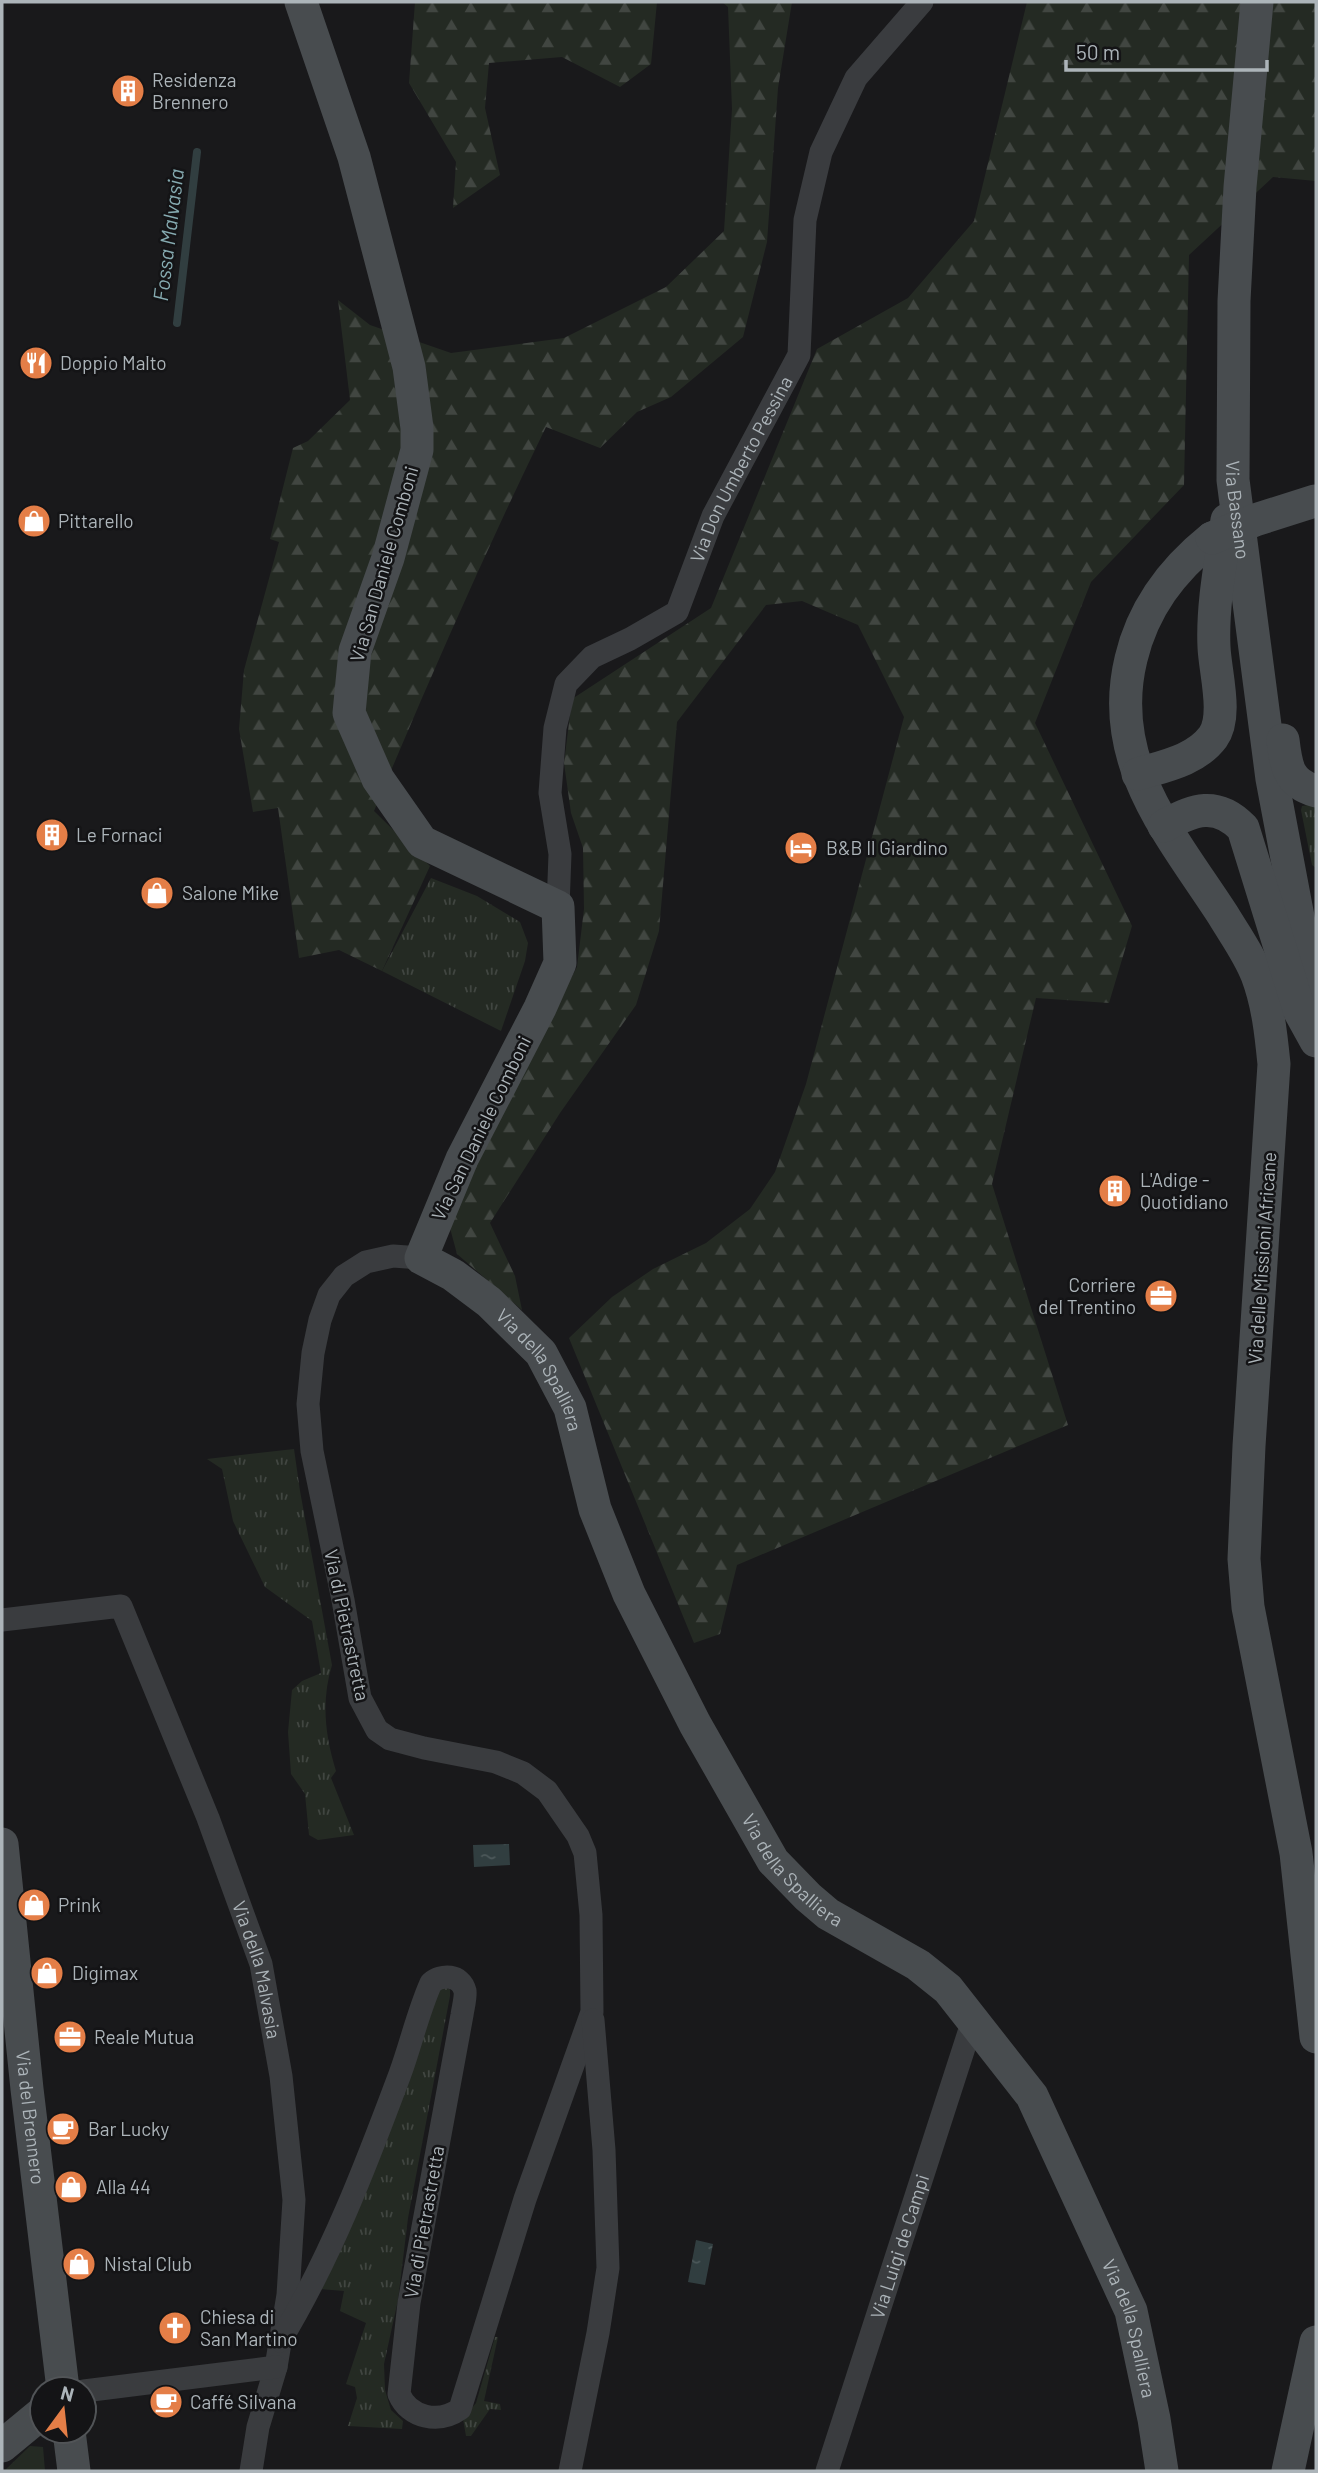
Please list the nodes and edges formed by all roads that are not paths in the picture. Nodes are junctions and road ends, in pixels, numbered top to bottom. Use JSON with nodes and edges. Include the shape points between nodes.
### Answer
{"nodes":[{"id":1,"x":300,"y":2,"type":"edge"},
{"id":2,"x":922,"y":2,"type":"edge"},
{"id":3,"x":1257,"y":2,"type":"edge"},
{"id":4,"x":1233,"y":480,"type":"junction"},
{"id":5,"x":1315,"y":501,"type":"edge"},
{"id":6,"x":1138,"y":774,"type":"junction"},
{"id":7,"x":1316,"y":791,"type":"edge"},
{"id":8,"x":1164,"y":827,"type":"junction"},
{"id":9,"x":558,"y":906,"type":"junction"},
{"id":10,"x":1316,"y":1012,"type":"edge"},
{"id":11,"x":1316,"y":1041,"type":"edge"},
{"id":12,"x":421,"y":1258,"type":"junction"},
{"id":13,"x":2,"y":1620,"type":"edge"},
{"id":14,"x":2,"y":1844,"type":"edge"},
{"id":15,"x":5,"y":1898,"type":"edge"},
{"id":16,"x":592,"y":2012,"type":"junction"},
{"id":17,"x":973,"y":2020,"type":"junction"},
{"id":18,"x":1316,"y":2037,"type":"edge"},
{"id":19,"x":280,"y":2341,"type":"junction"},
{"id":20,"x":1316,"y":2342,"type":"edge"},
{"id":21,"x":275,"y":2367,"type":"junction"},
{"id":22,"x":61,"y":2375,"type":"edge"},
{"id":23,"x":98,"y":2389,"type":"edge"},
{"id":24,"x":28,"y":2425,"type":"edge"},
{"id":25,"x":71,"y":2445,"type":"edge"},
{"id":26,"x":2,"y":2446,"type":"edge"},
{"id":27,"x":74,"y":2471,"type":"edge"},
{"id":28,"x":251,"y":2471,"type":"edge"},
{"id":29,"x":570,"y":2471,"type":"edge"},
{"id":30,"x":827,"y":2471,"type":"edge"},
{"id":31,"x":1161,"y":2471,"type":"edge"},
{"id":32,"x":1288,"y":2471,"type":"edge"}],
"edges":[{"from":1,"to":9,"type":"street","name":"Via San Daniele Comboni","via":[[354,157],[408,368],[417,428],[417,450],[388,558],[355,651],[349,713],[378,779],[422,842]]},
{"from":2,"to":9,"type":"street","name":"Via Don Umberto Pessina","via":[[856,78],[821,152],[805,220],[799,355],[713,516],[677,612],[592,657],[566,684],[555,728],[550,793],[560,854]]},
{"from":3,"to":4,"type":"street","name":"Via Bassano","via":[[1234,301]]},
{"from":4,"to":6,"type":"street","via":[[1217,593],[1214,645],[1220,717],[1216,734],[1204,749],[1183,760]]},
{"from":4,"to":7,"type":"street","via":[[1268,640],[1286,766],[1304,788]]},
{"from":4,"to":10,"type":"street","name":"Via Bassano","via":[[1272,779]]},
{"from":5,"to":6,"type":"street","name":"Via delle Missioni Africane","bridge":true,"via":[[1212,538],[1170,578],[1149,609],[1133,650],[1125,708],[1129,747]]},
{"from":6,"to":8,"type":"street","name":"Via delle Missioni Africane"},
{"from":8,"to":11,"type":"street","via":[[1183,815],[1214,810],[1243,828],[1300,1012]]},
{"from":8,"to":18,"type":"street","name":"Via delle Missioni Africane","via":[[1244,947],[1269,1016],[1274,1064],[1244,1559],[1248,1607],[1296,1853]]},
{"from":9,"to":12,"type":"street","name":"Via San Daniele Comboni","via":[[560,963],[462,1159]]},
{"from":12,"to":16,"type":"street","name":"Via di Pietrastretta","via":[[393,1256],[366,1262],[344,1276],[329,1295],[313,1353],[308,1404],[312,1451],[360,1698],[377,1730],[390,1739],[496,1762],[523,1773],[547,1791],[578,1836],[589,1872]]},
{"from":12,"to":17,"type":"street","name":"Via della Spalliera","via":[[489,1302],[541,1353],[570,1408],[596,1510],[629,1594],[695,1724],[773,1861],[828,1914],[928,1973]]},
{"from":13,"to":19,"type":"street","name":"Via della Malvasia","via":[[121,1606],[208,1818],[261,1964],[281,2076],[294,2200]]},
{"from":14,"to":15,"type":"street","name":"Via del Brennero"},
{"from":15,"to":22,"type":"street","name":"Via del Brennero"},
{"from":16,"to":19,"type":"street","name":"Via di Pietrastretta","via":[[525,2199],[460,2409],[444,2417],[423,2416],[404,2405],[398,2394],[409,2303],[462,2015],[465,1991],[459,1980],[437,1978],[431,1983],[354,2193],[319,2272]]},
{"from":16,"to":29,"type":"street","name":"Via di Pietrastretta","via":[[608,2268]]},
{"from":17,"to":30,"type":"street","name":"Via Luigi de Campi"},
{"from":17,"to":31,"type":"street","name":"Via della Spalliera","via":[[1032,2096],[1131,2311]]},
{"from":19,"to":21,"type":"street","name":"Via della Malvasia"},
{"from":20,"to":32,"type":"street"},
{"from":21,"to":23,"type":"street"},
{"from":21,"to":28,"type":"street","name":"Via della Malvasia"},
{"from":24,"to":26,"type":"street"},
{"from":25,"to":27,"type":"street"}]}
